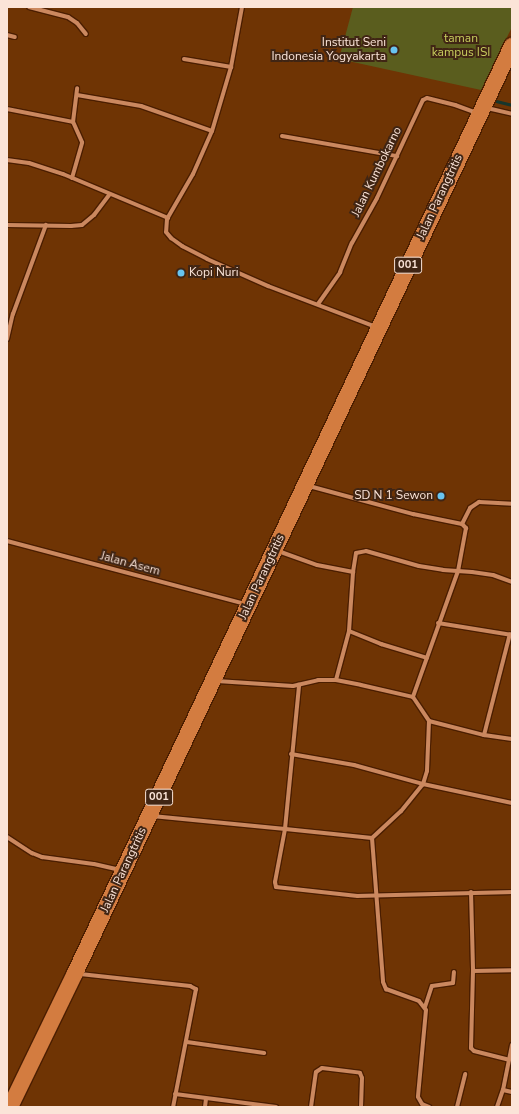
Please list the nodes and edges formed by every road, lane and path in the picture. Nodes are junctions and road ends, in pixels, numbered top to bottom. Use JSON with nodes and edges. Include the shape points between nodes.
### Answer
{"nodes":[{"id":1,"x":29,"y":7,"type":"edge"},
{"id":2,"x":242,"y":7,"type":"edge"},
{"id":3,"x":86,"y":34,"type":"dead end"},
{"id":4,"x":7,"y":35,"type":"edge"},
{"id":5,"x":15,"y":37,"type":"dead end"},
{"id":6,"x":512,"y":46,"type":"edge"},
{"id":7,"x":184,"y":59,"type":"dead end"},
{"id":8,"x":231,"y":67,"type":"junction"},
{"id":9,"x":77,"y":88,"type":"dead end"},
{"id":10,"x":77,"y":95,"type":"junction"},
{"id":11,"x":7,"y":109,"type":"edge"},
{"id":12,"x":481,"y":110,"type":"junction"},
{"id":13,"x":512,"y":114,"type":"edge"},
{"id":14,"x":73,"y":122,"type":"junction"},
{"id":15,"x":212,"y":130,"type":"junction"},
{"id":16,"x":282,"y":136,"type":"dead end"},
{"id":17,"x":397,"y":156,"type":"junction"},
{"id":18,"x":7,"y":160,"type":"edge"},
{"id":19,"x":72,"y":178,"type":"junction"},
{"id":20,"x":110,"y":194,"type":"junction"},
{"id":21,"x":168,"y":218,"type":"junction"},
{"id":22,"x":7,"y":225,"type":"edge"},
{"id":23,"x":46,"y":225,"type":"junction"},
{"id":24,"x":318,"y":304,"type":"junction"},
{"id":25,"x":378,"y":328,"type":"junction"},
{"id":26,"x":7,"y":339,"type":"edge"},
{"id":27,"x":305,"y":485,"type":"junction"},
{"id":28,"x":512,"y":504,"type":"edge"},
{"id":29,"x":462,"y":524,"type":"junction"},
{"id":30,"x":7,"y":541,"type":"edge"},
{"id":31,"x":274,"y":550,"type":"junction"},
{"id":32,"x":458,"y":571,"type":"junction"},
{"id":33,"x":353,"y":572,"type":"junction"},
{"id":34,"x":512,"y":582,"type":"edge"},
{"id":35,"x":249,"y":604,"type":"junction"},
{"id":36,"x":438,"y":623,"type":"junction"},
{"id":37,"x":349,"y":631,"type":"junction"},
{"id":38,"x":511,"y":634,"type":"edge"},
{"id":39,"x":427,"y":658,"type":"junction"},
{"id":40,"x":336,"y":680,"type":"junction"},
{"id":41,"x":213,"y":681,"type":"junction"},
{"id":42,"x":299,"y":685,"type":"junction"},
{"id":43,"x":413,"y":697,"type":"junction"},
{"id":44,"x":429,"y":721,"type":"junction"},
{"id":45,"x":484,"y":734,"type":"junction"},
{"id":46,"x":512,"y":739,"type":"edge"},
{"id":47,"x":291,"y":754,"type":"junction"},
{"id":48,"x":424,"y":784,"type":"junction"},
{"id":49,"x":512,"y":803,"type":"edge"},
{"id":50,"x":150,"y":816,"type":"junction"},
{"id":51,"x":285,"y":829,"type":"junction"},
{"id":52,"x":7,"y":837,"type":"edge"},
{"id":53,"x":372,"y":838,"type":"junction"},
{"id":54,"x":123,"y":871,"type":"junction"},
{"id":55,"x":471,"y":892,"type":"junction"},
{"id":56,"x":512,"y":892,"type":"edge"},
{"id":57,"x":377,"y":896,"type":"junction"},
{"id":58,"x":512,"y":970,"type":"edge"},
{"id":59,"x":473,"y":971,"type":"junction"},
{"id":60,"x":454,"y":972,"type":"dead end"},
{"id":61,"x":75,"y":973,"type":"junction"},
{"id":62,"x":425,"y":1007,"type":"junction"},
{"id":63,"x":187,"y":1042,"type":"junction"},
{"id":64,"x":512,"y":1045,"type":"edge"},
{"id":65,"x":264,"y":1053,"type":"dead end"},
{"id":66,"x":509,"y":1060,"type":"junction"},
{"id":67,"x":465,"y":1074,"type":"dead end"},
{"id":68,"x":503,"y":1090,"type":"junction"},
{"id":69,"x":512,"y":1092,"type":"edge"},
{"id":70,"x":175,"y":1094,"type":"junction"},
{"id":71,"x":206,"y":1099,"type":"junction"},
{"id":72,"x":10,"y":1107,"type":"edge"},
{"id":73,"x":173,"y":1107,"type":"edge"},
{"id":74,"x":205,"y":1107,"type":"edge"},
{"id":75,"x":276,"y":1107,"type":"edge"},
{"id":76,"x":311,"y":1107,"type":"edge"},
{"id":77,"x":361,"y":1107,"type":"edge"},
{"id":78,"x":429,"y":1107,"type":"edge"},
{"id":79,"x":457,"y":1107,"type":"edge"},
{"id":80,"x":497,"y":1107,"type":"edge"}],
"edges":[{"from":1,"to":3,"type":"street","via":[[68,17]]},
{"from":2,"to":8,"type":"street"},
{"from":4,"to":5,"type":"street"},
{"from":6,"to":12,"type":"main road","name":"Jalan Parangtritis","number":"001"},
{"from":7,"to":8,"type":"street"},
{"from":8,"to":15,"type":"street"},
{"from":9,"to":10,"type":"street"},
{"from":10,"to":14,"type":"street"},
{"from":10,"to":15,"type":"street","via":[[141,106]]},
{"from":11,"to":14,"type":"street"},
{"from":12,"to":13,"type":"street"},
{"from":12,"to":17,"type":"street","name":"Jalan Kumbokarno","via":[[425,98]]},
{"from":12,"to":25,"type":"main road","name":"Jalan Parangtritis","number":"001"},
{"from":14,"to":19,"type":"street","via":[[82,142]]},
{"from":15,"to":21,"type":"street","via":[[193,174]]},
{"from":16,"to":17,"type":"street"},
{"from":17,"to":24,"type":"street","name":"Jalan Kumbokarno","via":[[352,243],[340,272]]},
{"from":18,"to":19,"type":"street","via":[[41,166]]},
{"from":19,"to":20,"type":"street"},
{"from":20,"to":21,"type":"street"},
{"from":20,"to":23,"type":"street","via":[[94,215],[82,225]]},
{"from":21,"to":24,"type":"street","via":[[166,232],[182,246],[261,283]]},
{"from":22,"to":23,"type":"street"},
{"from":23,"to":26,"type":"street","via":[[13,314]]},
{"from":24,"to":25,"type":"street"},
{"from":25,"to":27,"type":"main road","name":"Jalan Parangtritis","number":"001"},
{"from":27,"to":29,"type":"street","via":[[413,514]]},
{"from":27,"to":31,"type":"main road","name":"Jalan Parangtritis","number":"001"},
{"from":28,"to":29,"type":"street","via":[[479,502],[470,508]]},
{"from":29,"to":32,"type":"street","via":[[466,528],[466,533]]},
{"from":30,"to":35,"type":"street","name":"Jalan Asem"},
{"from":31,"to":33,"type":"street","via":[[318,565]]},
{"from":31,"to":35,"type":"main road","name":"Jalan Parangtritis","number":"001"},
{"from":32,"to":33,"type":"street","via":[[420,566],[366,552],[356,553]]},
{"from":32,"to":34,"type":"street","via":[[493,575]]},
{"from":32,"to":36,"type":"street"},
{"from":33,"to":37,"type":"street"},
{"from":35,"to":41,"type":"main road","name":"Jalan Parangtritis","number":"001"},
{"from":36,"to":38,"type":"street"},
{"from":36,"to":39,"type":"street"},
{"from":37,"to":39,"type":"street"},
{"from":37,"to":40,"type":"street"},
{"from":38,"to":45,"type":"street"},
{"from":39,"to":43,"type":"street"},
{"from":40,"to":42,"type":"street","via":[[312,680]]},
{"from":40,"to":43,"type":"street"},
{"from":41,"to":42,"type":"street"},
{"from":41,"to":50,"type":"main road","name":"Jalan Parangtritis","number":"001"},
{"from":42,"to":47,"type":"street"},
{"from":43,"to":44,"type":"street"},
{"from":44,"to":45,"type":"street"},
{"from":44,"to":48,"type":"street","via":[[428,764]]},
{"from":45,"to":46,"type":"street"},
{"from":47,"to":48,"type":"street","via":[[354,765]]},
{"from":47,"to":51,"type":"street"},
{"from":48,"to":49,"type":"street"},
{"from":48,"to":53,"type":"street","via":[[401,811]]},
{"from":50,"to":51,"type":"street"},
{"from":50,"to":54,"type":"main road","name":"Jalan Parangtritis","number":"001"},
{"from":51,"to":53,"type":"street"},
{"from":51,"to":57,"type":"street","via":[[275,882],[278,888]]},
{"from":52,"to":54,"type":"street","via":[[42,857]]},
{"from":53,"to":57,"type":"street"},
{"from":54,"to":61,"type":"main road","name":"Jalan Parangtritis","number":"001"},
{"from":55,"to":56,"type":"street"},
{"from":55,"to":57,"type":"street"},
{"from":55,"to":59,"type":"street"},
{"from":57,"to":62,"type":"street","via":[[384,986],[390,991],[418,1001]]},
{"from":58,"to":59,"type":"street"},
{"from":59,"to":66,"type":"street","via":[[471,1048]]},
{"from":60,"to":62,"type":"street","via":[[453,984],[432,986]]},
{"from":61,"to":63,"type":"street","via":[[195,987]]},
{"from":61,"to":72,"type":"main road","name":"Jalan Parangtritis","number":"001"},
{"from":62,"to":78,"type":"street","via":[[427,1018],[418,1097],[422,1104]]},
{"from":63,"to":65,"type":"street"},
{"from":63,"to":70,"type":"street"},
{"from":64,"to":66,"type":"street"},
{"from":66,"to":68,"type":"street"},
{"from":67,"to":79,"type":"street"},
{"from":68,"to":69,"type":"street"},
{"from":68,"to":80,"type":"street"},
{"from":70,"to":71,"type":"street"},
{"from":70,"to":73,"type":"street"},
{"from":71,"to":74,"type":"street"},
{"from":71,"to":75,"type":"street"},
{"from":76,"to":77,"type":"street","via":[[315,1074],[322,1068],[360,1073]]}]}
